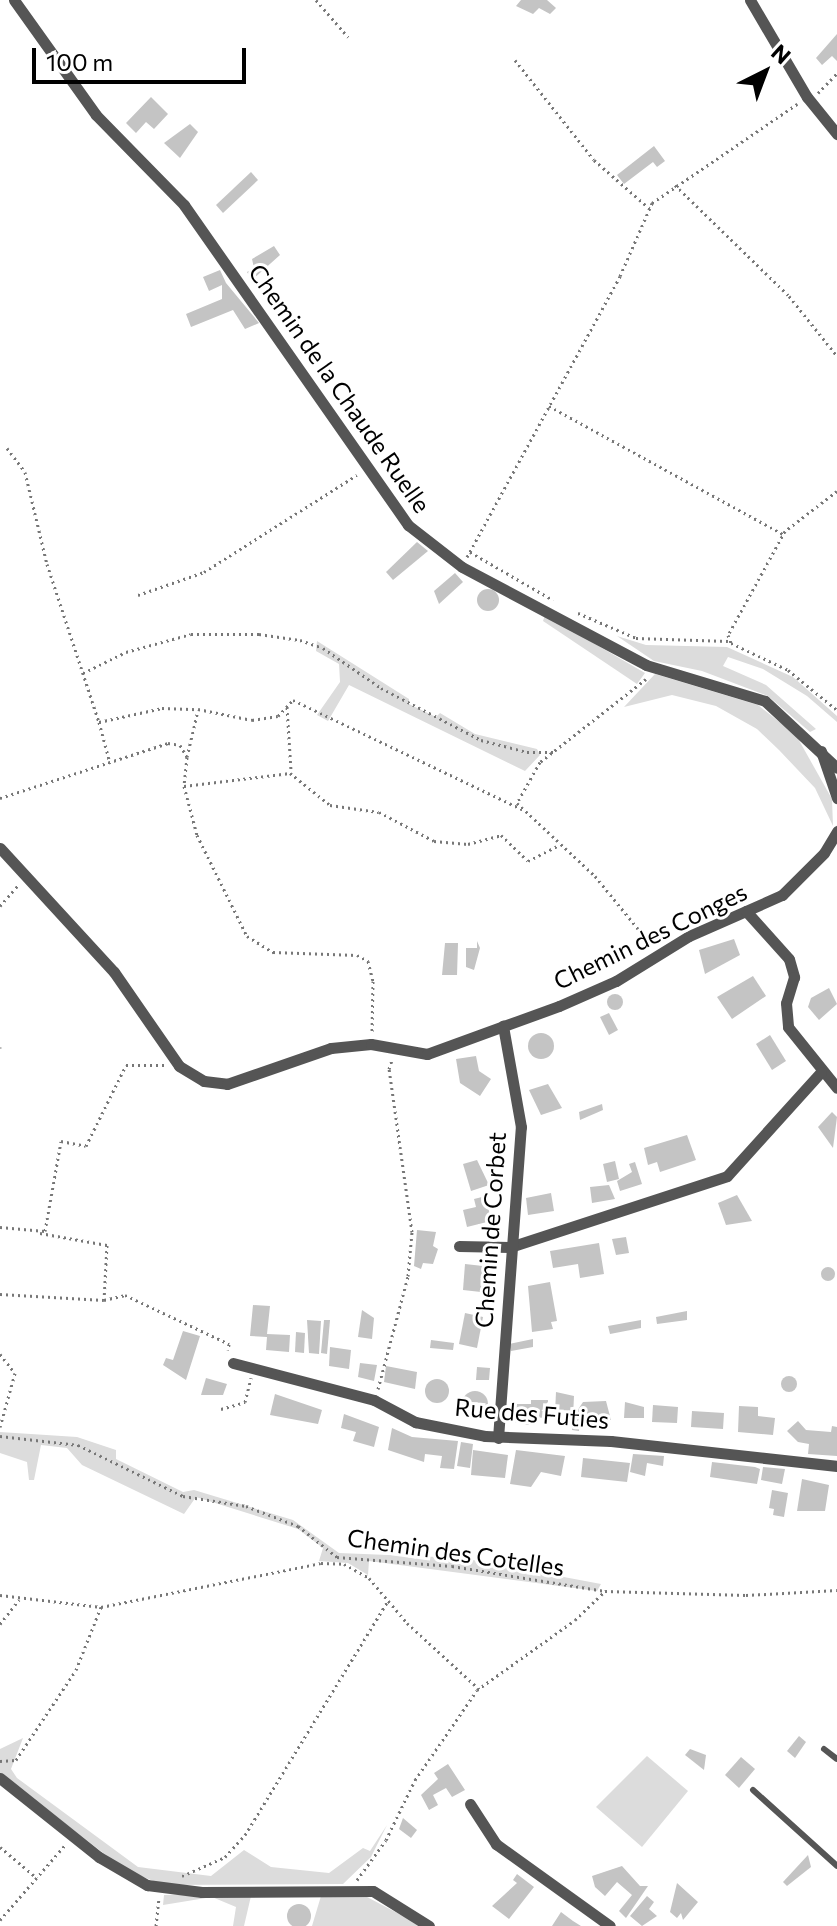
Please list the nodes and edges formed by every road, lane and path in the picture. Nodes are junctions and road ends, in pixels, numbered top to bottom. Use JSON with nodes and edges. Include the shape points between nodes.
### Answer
{"nodes":[{"id":1,"x":14,"y":0,"type":"edge"},
{"id":2,"x":316,"y":0,"type":"edge"},
{"id":3,"x":750,"y":0,"type":"edge"},
{"id":4,"x":348,"y":37,"type":"dead end"},
{"id":5,"x":515,"y":60,"type":"dead end"},
{"id":6,"x":837,"y":73,"type":"edge"},
{"id":7,"x":809,"y":99,"type":"junction"},
{"id":8,"x":837,"y":134,"type":"edge"},
{"id":9,"x":675,"y":185,"type":"junction"},
{"id":10,"x":650,"y":209,"type":"junction"},
{"id":11,"x":837,"y":356,"type":"edge"},
{"id":12,"x":549,"y":406,"type":"junction"},
{"id":13,"x":7,"y":448,"type":"dead end"},
{"id":14,"x":367,"y":468,"type":"junction"},
{"id":15,"x":837,"y":491,"type":"edge"},
{"id":16,"x":783,"y":534,"type":"junction"},
{"id":17,"x":470,"y":552,"type":"junction"},
{"id":18,"x":462,"y":567,"type":"junction"},
{"id":19,"x":138,"y":595,"type":"dead end"},
{"id":20,"x":562,"y":604,"type":"dead end"},
{"id":21,"x":573,"y":610,"type":"dead end"},
{"id":22,"x":728,"y":641,"type":"junction"},
{"id":23,"x":654,"y":667,"type":"junction"},
{"id":24,"x":83,"y":673,"type":"junction"},
{"id":25,"x":287,"y":707,"type":"junction"},
{"id":26,"x":198,"y":709,"type":"junction"},
{"id":27,"x":837,"y":710,"type":"edge"},
{"id":28,"x":99,"y":722,"type":"junction"},
{"id":29,"x":821,"y":751,"type":"junction"},
{"id":30,"x":553,"y":752,"type":"junction"},
{"id":31,"x":187,"y":757,"type":"junction"},
{"id":32,"x":110,"y":763,"type":"junction"},
{"id":33,"x":837,"y":768,"type":"edge"},
{"id":34,"x":290,"y":773,"type":"junction"},
{"id":35,"x":184,"y":786,"type":"junction"},
{"id":36,"x":0,"y":798,"type":"edge"},
{"id":37,"x":837,"y":798,"type":"edge"},
{"id":38,"x":522,"y":809,"type":"junction"},
{"id":39,"x":837,"y":831,"type":"edge"},
{"id":40,"x":560,"y":845,"type":"junction"},
{"id":41,"x":0,"y":848,"type":"edge"},
{"id":42,"x":23,"y":879,"type":"junction"},
{"id":43,"x":0,"y":906,"type":"edge"},
{"id":44,"x":746,"y":911,"type":"junction"},
{"id":45,"x":659,"y":955,"type":"junction"},
{"id":46,"x":503,"y":1026,"type":"junction"},
{"id":47,"x":371,"y":1044,"type":"junction"},
{"id":48,"x":395,"y":1050,"type":"junction"},
{"id":49,"x":176,"y":1063,"type":"junction"},
{"id":50,"x":821,"y":1072,"type":"junction"},
{"id":51,"x":837,"y":1088,"type":"edge"},
{"id":52,"x":0,"y":1227,"type":"edge"},
{"id":53,"x":36,"y":1232,"type":"junction"},
{"id":54,"x":459,"y":1246,"type":"dead end"},
{"id":55,"x":510,"y":1247,"type":"junction"},
{"id":56,"x":0,"y":1294,"type":"edge"},
{"id":57,"x":104,"y":1300,"type":"junction"},
{"id":58,"x":0,"y":1354,"type":"edge"},
{"id":59,"x":230,"y":1357,"type":"joint"},
{"id":60,"x":251,"y":1366,"type":"junction"},
{"id":61,"x":374,"y":1400,"type":"junction"},
{"id":62,"x":221,"y":1409,"type":"dead end"},
{"id":63,"x":0,"y":1427,"type":"edge"},
{"id":64,"x":0,"y":1436,"type":"edge"},
{"id":65,"x":498,"y":1438,"type":"junction"},
{"id":66,"x":837,"y":1466,"type":"edge"},
{"id":67,"x":337,"y":1557,"type":"junction"},
{"id":68,"x":365,"y":1559,"type":"junction"},
{"id":69,"x":344,"y":1564,"type":"junction"},
{"id":70,"x":353,"y":1567,"type":"junction"},
{"id":71,"x":837,"y":1590,"type":"edge"},
{"id":72,"x":605,"y":1591,"type":"junction"},
{"id":73,"x":0,"y":1595,"type":"edge"},
{"id":74,"x":19,"y":1600,"type":"junction"},
{"id":75,"x":388,"y":1601,"type":"junction"},
{"id":76,"x":101,"y":1607,"type":"junction"},
{"id":77,"x":0,"y":1624,"type":"edge"},
{"id":78,"x":479,"y":1689,"type":"junction"},
{"id":79,"x":824,"y":1749,"type":"dead end"},
{"id":80,"x":837,"y":1759,"type":"edge"},
{"id":81,"x":0,"y":1761,"type":"edge"},
{"id":82,"x":0,"y":1778,"type":"edge"},
{"id":83,"x":753,"y":1790,"type":"dead end"},
{"id":84,"x":470,"y":1804,"type":"dead end"},
{"id":85,"x":72,"y":1836,"type":"junction"},
{"id":86,"x":0,"y":1847,"type":"edge"},
{"id":87,"x":837,"y":1866,"type":"edge"},
{"id":88,"x":178,"y":1877,"type":"dead end"},
{"id":89,"x":37,"y":1878,"type":"junction"},
{"id":90,"x":159,"y":1889,"type":"junction"},
{"id":91,"x":355,"y":1889,"type":"junction"},
{"id":92,"x":0,"y":1920,"type":"edge"},
{"id":93,"x":156,"y":1926,"type":"edge"},
{"id":94,"x":429,"y":1926,"type":"edge"},
{"id":95,"x":610,"y":1926,"type":"edge"}],
"edges":[{"from":1,"to":14,"type":"street","name":"Chemin de la Chaude Ruelle","via":[[96,115],[184,205]]},
{"from":2,"to":4,"type":"path"},
{"from":3,"to":7,"type":"street"},
{"from":5,"to":10,"type":"path","via":[[594,160]]},
{"from":6,"to":7,"type":"path"},
{"from":7,"to":8,"type":"street"},
{"from":7,"to":9,"type":"path"},
{"from":9,"to":10,"type":"path","via":[[660,193]]},
{"from":9,"to":11,"type":"path","via":[[789,296]]},
{"from":10,"to":12,"type":"path"},
{"from":12,"to":16,"type":"path"},
{"from":12,"to":17,"type":"path"},
{"from":13,"to":24,"type":"path","via":[[25,472],[47,564]]},
{"from":14,"to":18,"type":"street","name":"Chemin de la Chaude Ruelle","via":[[408,525]]},
{"from":14,"to":19,"type":"path","via":[[204,572]]},
{"from":15,"to":16,"type":"path"},
{"from":16,"to":22,"type":"path","via":[[744,599]]},
{"from":17,"to":18,"type":"path"},
{"from":17,"to":20,"type":"path"},
{"from":18,"to":23,"type":"street","name":"Chemin de la Chaude Ruelle"},
{"from":21,"to":22,"type":"path","via":[[636,638]]},
{"from":22,"to":27,"type":"path","via":[[788,670]]},
{"from":23,"to":29,"type":"street","name":"Chemin de la Chaude Ruelle","via":[[765,701]]},
{"from":23,"to":30,"type":"path","via":[[628,696]]},
{"from":24,"to":28,"type":"path"},
{"from":24,"to":30,"type":"path","via":[[126,652],[191,634],[300,640],[323,648],[381,688],[481,740],[527,752]]},
{"from":25,"to":26,"type":"path","via":[[278,716],[252,720]]},
{"from":25,"to":34,"type":"path"},
{"from":25,"to":38,"type":"path","via":[[293,700]]},
{"from":26,"to":28,"type":"path","via":[[162,708]]},
{"from":26,"to":31,"type":"path"},
{"from":28,"to":32,"type":"path"},
{"from":29,"to":33,"type":"street","name":"Chemin de la Chaude Ruelle"},
{"from":29,"to":37,"type":"street"},
{"from":30,"to":38,"type":"path","via":[[530,773],[517,803]]},
{"from":31,"to":32,"type":"path","via":[[180,745],[168,743]]},
{"from":31,"to":35,"type":"path"},
{"from":32,"to":36,"type":"path"},
{"from":34,"to":35,"type":"path"},
{"from":34,"to":40,"type":"path","via":[[330,805],[379,812],[434,841],[468,844],[501,835],[528,861]]},
{"from":35,"to":47,"type":"path","via":[[218,886],[254,944],[273,952],[357,955],[368,961],[373,981]]},
{"from":38,"to":40,"type":"path"},
{"from":39,"to":44,"type":"street","name":"Chemin des Conges","via":[[790,889]]},
{"from":40,"to":45,"type":"path","via":[[595,876]]},
{"from":41,"to":42,"type":"street","name":"Chemin des Conges"},
{"from":42,"to":43,"type":"path"},
{"from":42,"to":49,"type":"street","name":"Chemin des Conges","via":[[114,972]]},
{"from":44,"to":45,"type":"street","name":"Chemin des Conges"},
{"from":44,"to":50,"type":"street","via":[[792,965],[786,1020]]},
{"from":45,"to":46,"type":"street","name":"Chemin des Conges","via":[[616,981]]},
{"from":46,"to":48,"type":"street","name":"Chemin des Conges","via":[[427,1054]]},
{"from":46,"to":55,"type":"street","name":"Chemin de Corbet","via":[[521,1127]]},
{"from":47,"to":48,"type":"street","name":"Chemin des Conges"},
{"from":47,"to":49,"type":"street","name":"Chemin des Conges","via":[[331,1048],[227,1084],[195,1077]]},
{"from":48,"to":61,"type":"path","via":[[389,1069],[412,1232],[408,1276]]},
{"from":49,"to":53,"type":"path","via":[[126,1065],[91,1140],[79,1147],[61,1141],[48,1224]]},
{"from":50,"to":51,"type":"street"},
{"from":50,"to":55,"type":"street","via":[[727,1176]]},
{"from":52,"to":53,"type":"path"},
{"from":53,"to":57,"type":"path","via":[[107,1245]]},
{"from":54,"to":55,"type":"street"},
{"from":55,"to":65,"type":"street","name":"Chemin de Corbet"},
{"from":56,"to":57,"type":"path"},
{"from":57,"to":59,"type":"path","via":[[125,1295],[147,1304],[229,1344]]},
{"from":58,"to":63,"type":"path","via":[[15,1373]]},
{"from":59,"to":60,"type":"street","name":"Rue des Futies"},
{"from":60,"to":61,"type":"street","name":"Rue des Futies"},
{"from":60,"to":62,"type":"path","via":[[245,1402]]},
{"from":61,"to":65,"type":"street","name":"Rue des Futies","via":[[415,1422]]},
{"from":64,"to":67,"type":"path","name":"Chemin des Cotelles","via":[[67,1441],[183,1496],[246,1506],[298,1526]]},
{"from":65,"to":66,"type":"street","name":"Rue des Futies","via":[[611,1441]]},
{"from":67,"to":68,"type":"path","name":"Chemin des Cotelles"},
{"from":67,"to":69,"type":"path"},
{"from":68,"to":70,"type":"path"},
{"from":68,"to":72,"type":"path","name":"Chemin des Cotelles","via":[[452,1566]]},
{"from":69,"to":70,"type":"path"},
{"from":69,"to":76,"type":"path","via":[[321,1563]]},
{"from":70,"to":75,"type":"path"},
{"from":71,"to":72,"type":"path","name":"Chemin des Cotelles","via":[[746,1595]]},
{"from":72,"to":78,"type":"path","via":[[575,1620]]},
{"from":73,"to":74,"type":"path"},
{"from":74,"to":76,"type":"path"},
{"from":74,"to":77,"type":"path"},
{"from":75,"to":78,"type":"path"},
{"from":75,"to":88,"type":"path","via":[[236,1847],[211,1867]]},
{"from":76,"to":81,"type":"path","via":[[76,1670],[16,1760]]},
{"from":78,"to":91,"type":"path","via":[[415,1780]]},
{"from":79,"to":80,"type":"lane"},
{"from":82,"to":85,"type":"street"},
{"from":83,"to":87,"type":"lane"},
{"from":84,"to":95,"type":"street","via":[[496,1844]]},
{"from":85,"to":89,"type":"path"},
{"from":85,"to":90,"type":"street","via":[[122,1874]]},
{"from":86,"to":89,"type":"path"},
{"from":89,"to":92,"type":"path"},
{"from":90,"to":91,"type":"street"},
{"from":90,"to":93,"type":"path"},
{"from":91,"to":94,"type":"street","via":[[373,1891]]}]}
